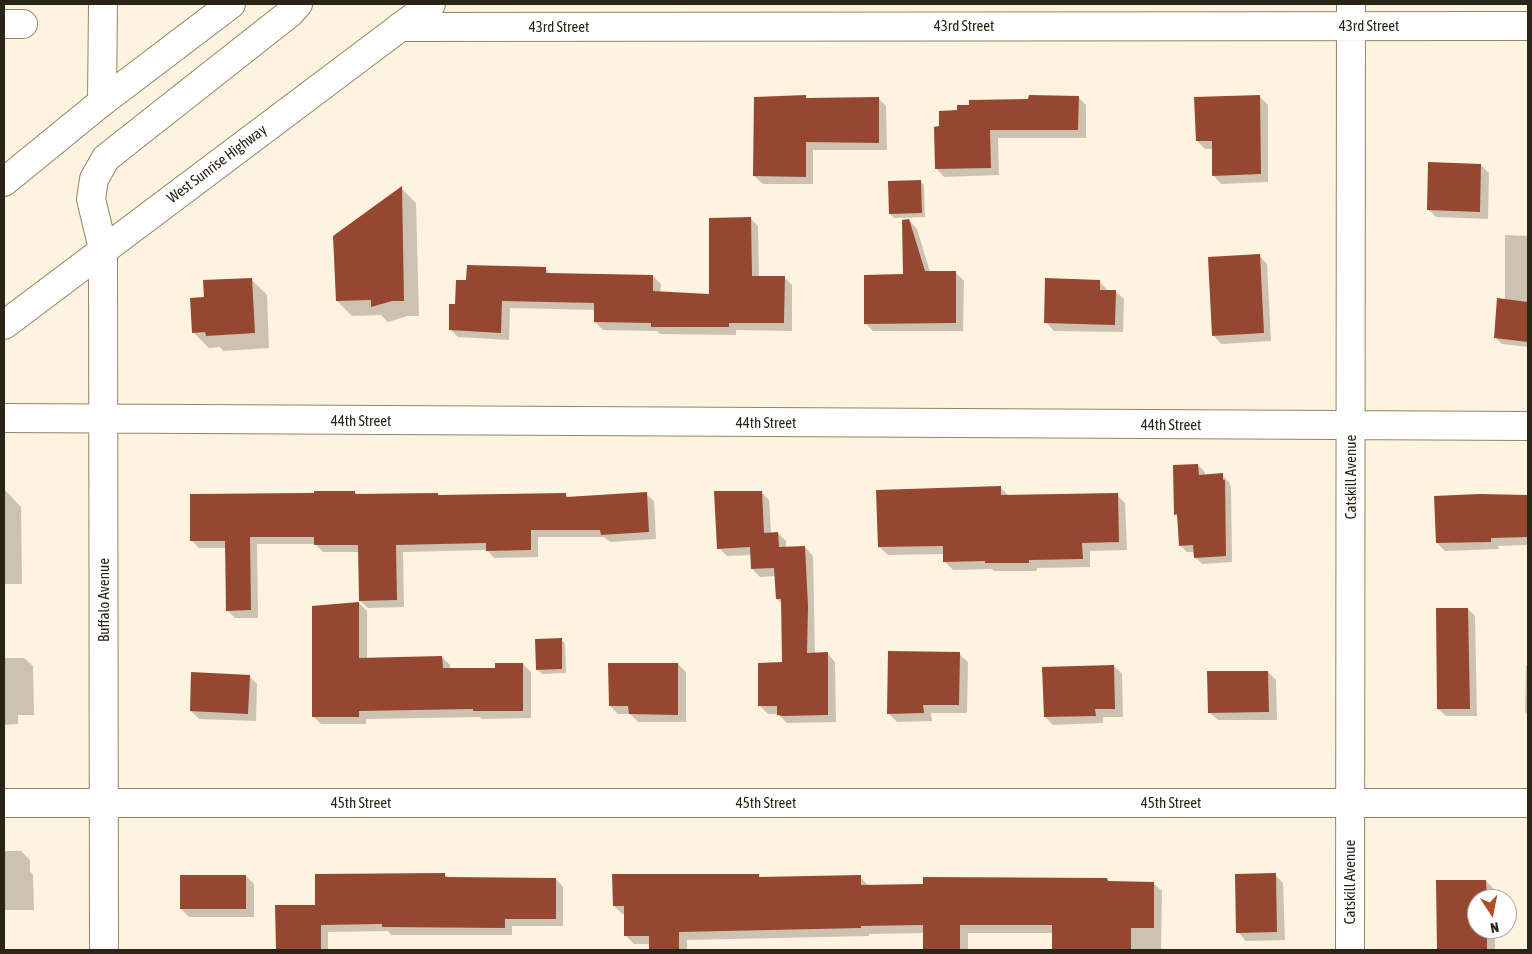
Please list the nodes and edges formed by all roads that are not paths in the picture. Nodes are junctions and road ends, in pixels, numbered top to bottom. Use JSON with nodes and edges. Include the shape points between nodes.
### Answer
{"nodes":[{"id":1,"x":103,"y":4,"type":"edge"},
{"id":2,"x":231,"y":4,"type":"edge"},
{"id":3,"x":298,"y":4,"type":"edge"},
{"id":4,"x":431,"y":4,"type":"edge"},
{"id":5,"x":1352,"y":15,"type":"edge"},
{"id":6,"x":1528,"y":26,"type":"edge"},
{"id":7,"x":400,"y":27,"type":"junction"},
{"id":8,"x":102,"y":102,"type":"junction"},
{"id":9,"x":4,"y":182,"type":"edge"},
{"id":10,"x":103,"y":249,"type":"junction"},
{"id":11,"x":4,"y":325,"type":"edge"},
{"id":12,"x":4,"y":418,"type":"edge"},
{"id":13,"x":103,"y":420,"type":"junction"},
{"id":14,"x":1351,"y":426,"type":"junction"},
{"id":15,"x":1528,"y":426,"type":"edge"},
{"id":16,"x":4,"y":803,"type":"edge"},
{"id":17,"x":104,"y":803,"type":"junction"},
{"id":18,"x":1350,"y":803,"type":"junction"},
{"id":19,"x":1528,"y":803,"type":"edge"},
{"id":20,"x":104,"y":950,"type":"edge"},
{"id":21,"x":1350,"y":950,"type":"edge"}],
"edges":[{"from":1,"to":8,"type":"main road"},
{"from":2,"to":8,"type":"main road"},
{"from":3,"to":10,"type":"main road","name":"Buffalo Avenue","via":[[106,158],[94,179],[91,199]]},
{"from":4,"to":7,"type":"main road","name":"West Sunrise Highway"},
{"from":5,"to":6,"type":"main road","name":"43rd Street"},
{"from":5,"to":7,"type":"main road","name":"43rd Street"},
{"from":5,"to":14,"type":"main road","name":"Catskill Avenue"},
{"from":7,"to":10,"type":"main road","name":"West Sunrise Highway"},
{"from":8,"to":9,"type":"main road"},
{"from":10,"to":11,"type":"main road","name":"West Sunrise Highway"},
{"from":10,"to":13,"type":"main road","name":"Buffalo Avenue"},
{"from":12,"to":13,"type":"main road","name":"44th Street"},
{"from":13,"to":14,"type":"main road","name":"44th Street"},
{"from":13,"to":17,"type":"main road","name":"Buffalo Avenue"},
{"from":14,"to":15,"type":"main road","name":"44th Street"},
{"from":14,"to":18,"type":"main road","name":"Catskill Avenue"},
{"from":16,"to":17,"type":"main road","name":"45th Street"},
{"from":17,"to":18,"type":"main road","name":"45th Street"},
{"from":17,"to":20,"type":"main road","name":"Buffalo Avenue"},
{"from":18,"to":19,"type":"main road","name":"45th Street"},
{"from":18,"to":21,"type":"main road","name":"Catskill Avenue"}]}
